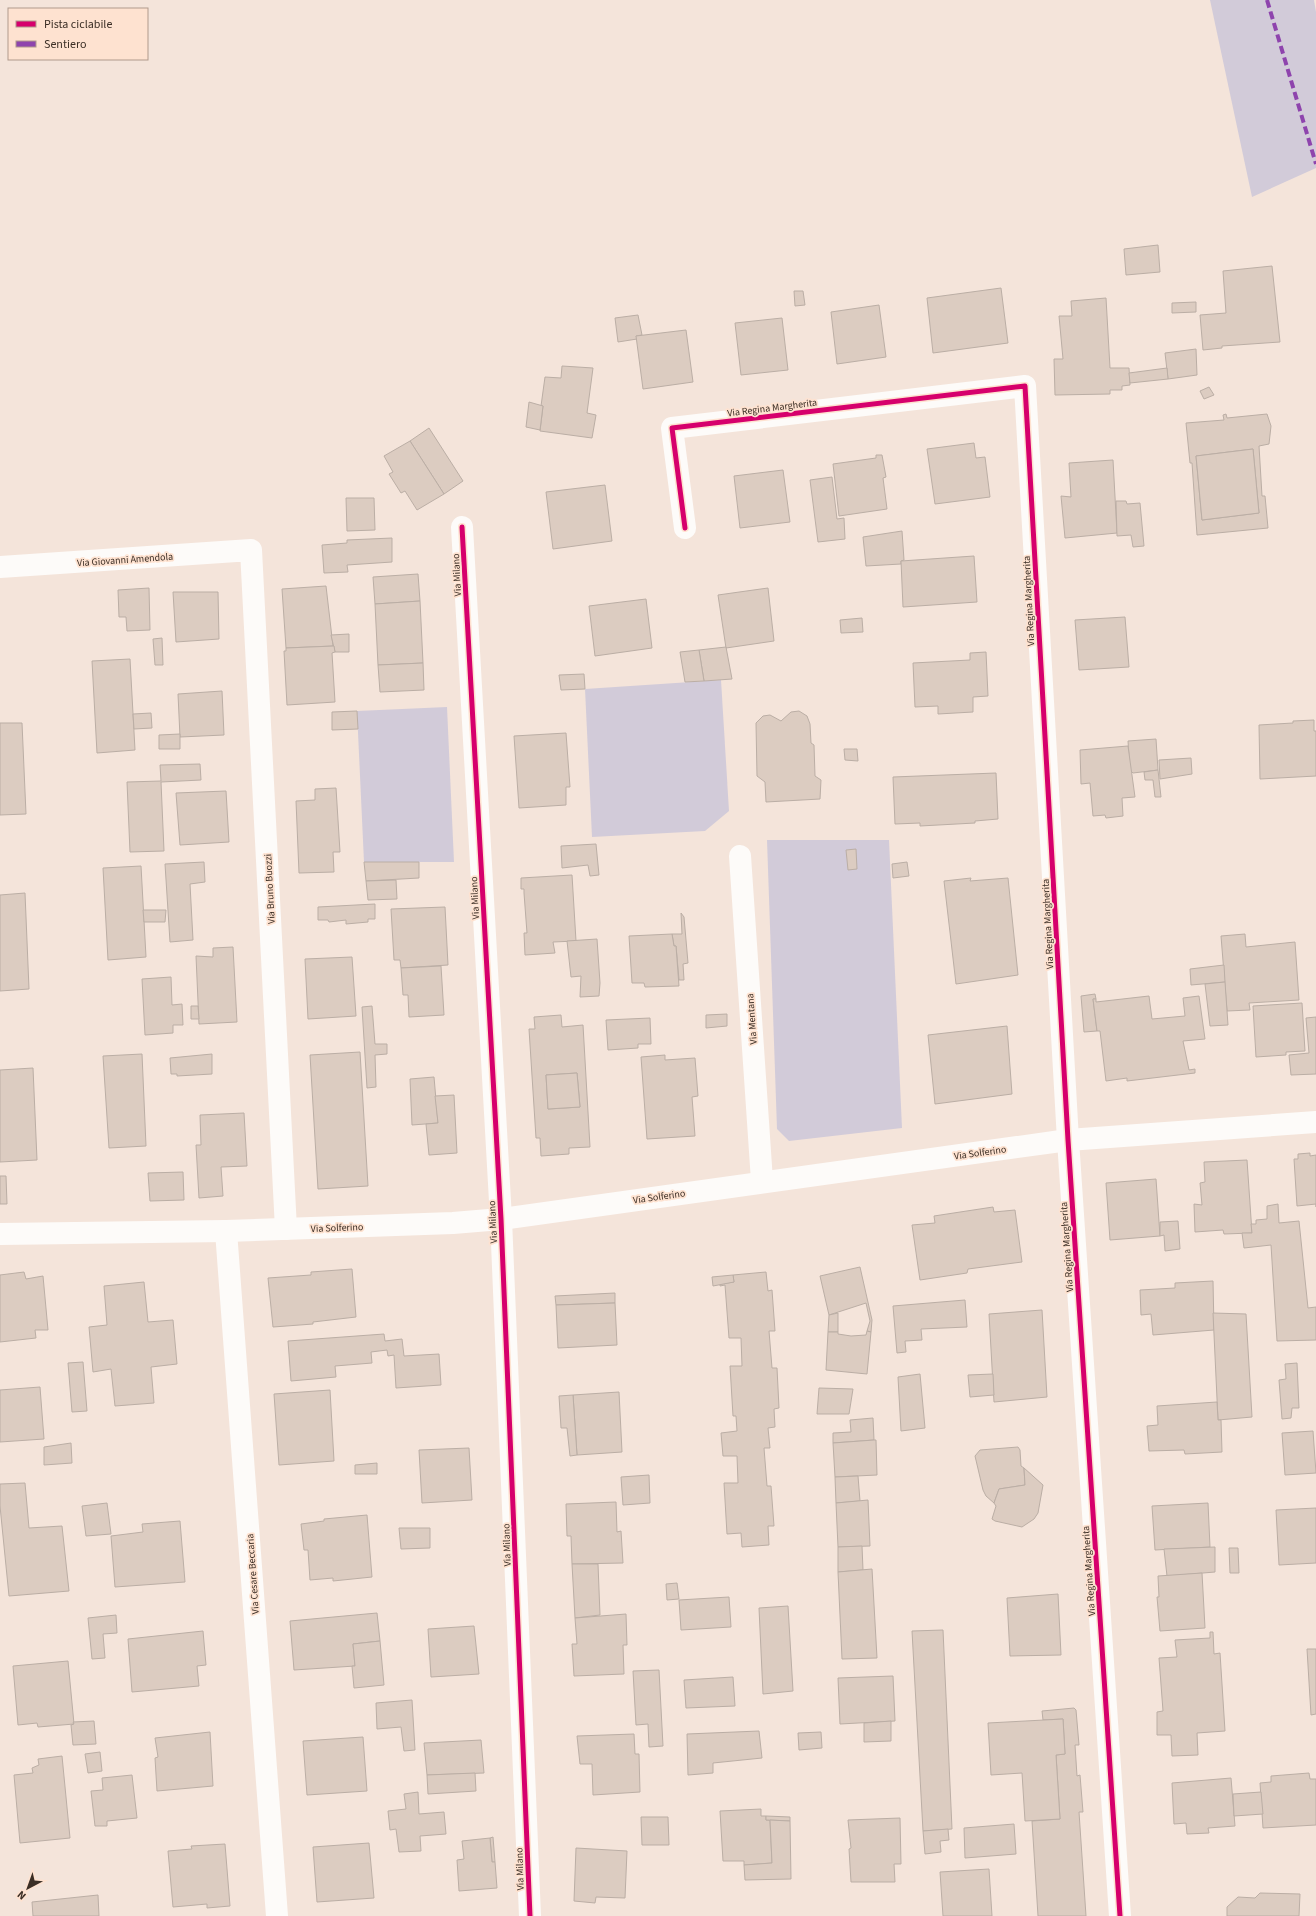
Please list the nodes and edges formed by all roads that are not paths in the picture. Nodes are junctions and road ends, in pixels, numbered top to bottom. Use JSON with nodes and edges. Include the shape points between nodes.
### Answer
{"nodes":[{"id":1,"x":462,"y":527,"type":"dead end"},
{"id":2,"x":685,"y":528,"type":"dead end"},
{"id":3,"x":251,"y":550,"type":"joint"},
{"id":4,"x":0,"y":567,"type":"edge"},
{"id":5,"x":740,"y":856,"type":"dead end"},
{"id":6,"x":1316,"y":1122,"type":"edge"},
{"id":7,"x":1068,"y":1140,"type":"junction"},
{"id":8,"x":762,"y":1181,"type":"junction"},
{"id":9,"x":501,"y":1219,"type":"junction"},
{"id":10,"x":286,"y":1228,"type":"junction"},
{"id":11,"x":226,"y":1231,"type":"junction"},
{"id":12,"x":0,"y":1234,"type":"edge"},
{"id":13,"x":277,"y":1916,"type":"edge"},
{"id":14,"x":530,"y":1916,"type":"edge"},
{"id":15,"x":1120,"y":1916,"type":"edge"}],
"edges":[{"from":1,"to":9,"type":"street","name":"Via Milano"},
{"from":2,"to":7,"type":"street","name":"Via Regina Margherita","via":[[672,428],[1025,386]]},
{"from":3,"to":4,"type":"street","name":"Via Giovanni Amendola"},
{"from":3,"to":10,"type":"street","name":"Via Bruno Buozzi"},
{"from":5,"to":8,"type":"street","name":"Via Mentana"},
{"from":6,"to":7,"type":"street","name":"Via Solferino"},
{"from":7,"to":8,"type":"street","name":"Via Solferino"},
{"from":7,"to":15,"type":"street","name":"Via Regina Margherita"},
{"from":8,"to":9,"type":"street","name":"Via Solferino"},
{"from":9,"to":10,"type":"street","name":"Via Solferino"},
{"from":9,"to":14,"type":"street","name":"Via Milano"},
{"from":10,"to":11,"type":"street","name":"Via Solferino"},
{"from":11,"to":12,"type":"street","name":"Via Solferino"},
{"from":11,"to":13,"type":"street","name":"Via Cesare Beccaria"}]}
